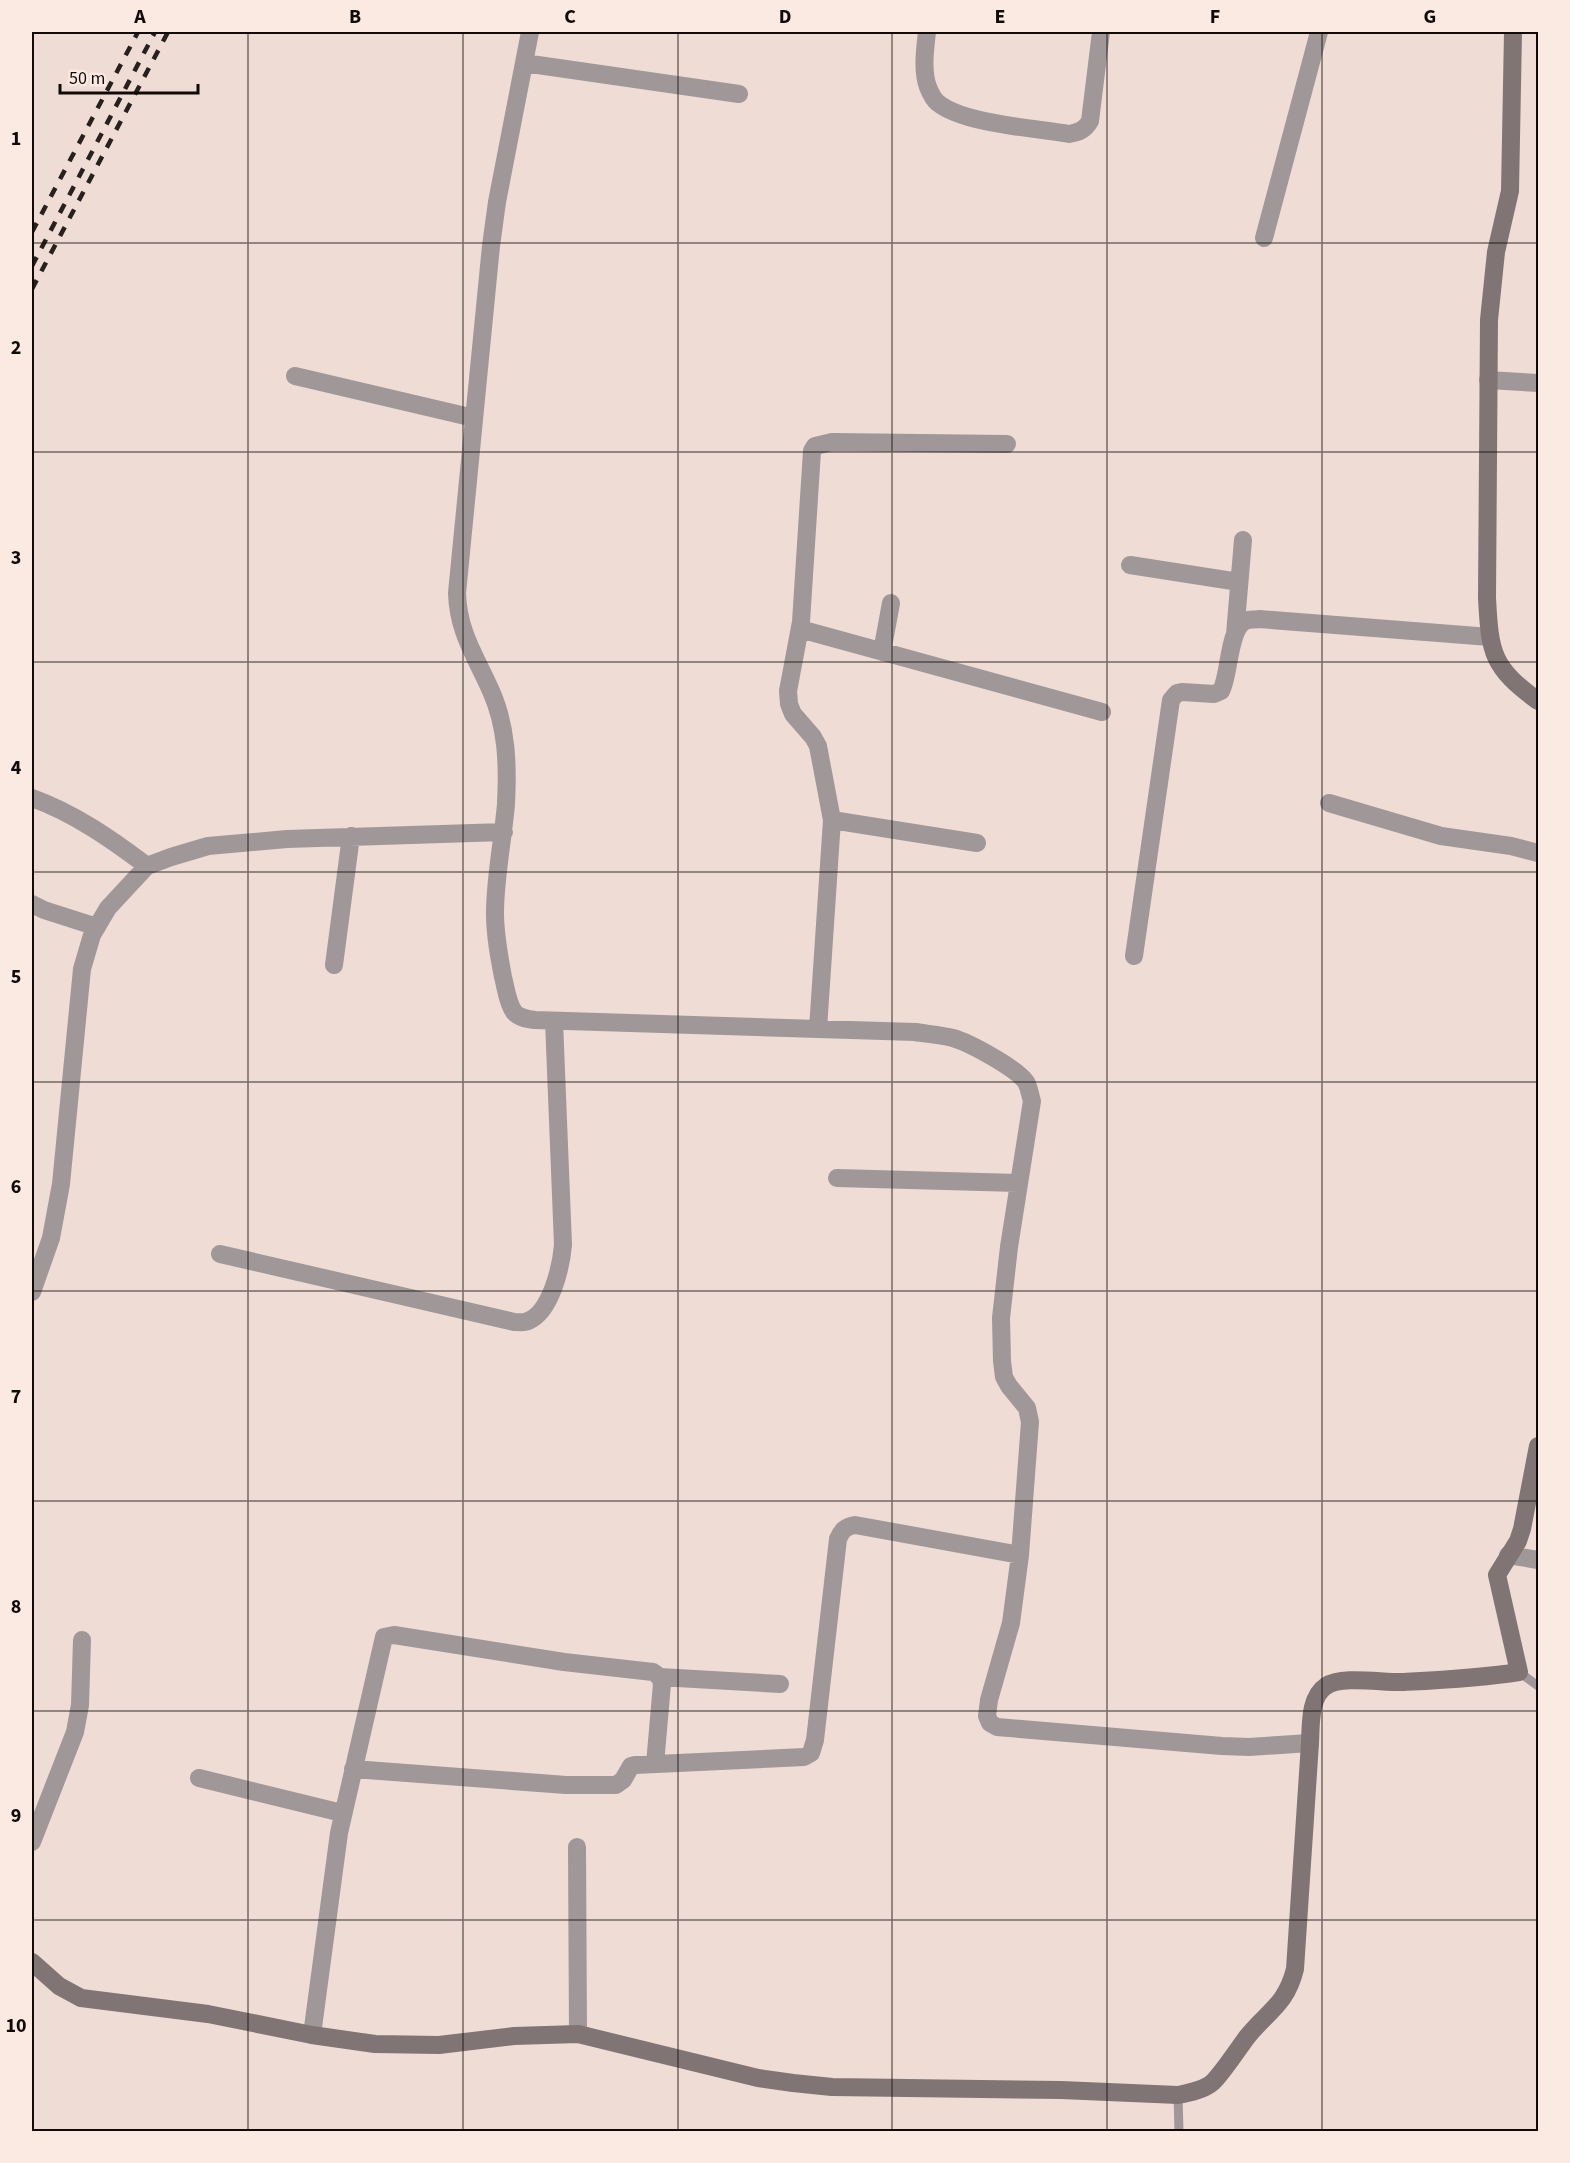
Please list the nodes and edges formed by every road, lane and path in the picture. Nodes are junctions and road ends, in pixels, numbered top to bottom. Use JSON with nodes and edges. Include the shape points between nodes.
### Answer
{"nodes":[{"id":1,"x":530,"y":32,"type":"edge"},
{"id":2,"x":927,"y":32,"type":"edge"},
{"id":3,"x":1101,"y":32,"type":"edge"},
{"id":4,"x":1318,"y":32,"type":"edge"},
{"id":5,"x":1513,"y":32,"type":"edge"},
{"id":6,"x":524,"y":63,"type":"junction"},
{"id":7,"x":739,"y":94,"type":"dead end"},
{"id":8,"x":1264,"y":237,"type":"dead end"},
{"id":9,"x":295,"y":376,"type":"dead end"},
{"id":10,"x":1488,"y":380,"type":"junction"},
{"id":11,"x":1539,"y":383,"type":"edge"},
{"id":12,"x":474,"y":418,"type":"junction"},
{"id":13,"x":1007,"y":444,"type":"dead end"},
{"id":14,"x":1243,"y":540,"type":"dead end"},
{"id":15,"x":1131,"y":565,"type":"dead end"},
{"id":16,"x":1239,"y":582,"type":"junction"},
{"id":17,"x":891,"y":603,"type":"dead end"},
{"id":18,"x":800,"y":629,"type":"junction"},
{"id":19,"x":1235,"y":634,"type":"junction"},
{"id":20,"x":1490,"y":637,"type":"junction"},
{"id":21,"x":882,"y":652,"type":"junction"},
{"id":22,"x":1539,"y":702,"type":"edge"},
{"id":23,"x":1102,"y":712,"type":"dead end"},
{"id":24,"x":32,"y":798,"type":"edge"},
{"id":25,"x":1329,"y":803,"type":"dead end"},
{"id":26,"x":832,"y":820,"type":"junction"},
{"id":27,"x":504,"y":832,"type":"junction"},
{"id":28,"x":351,"y":837,"type":"junction"},
{"id":29,"x":977,"y":843,"type":"dead end"},
{"id":30,"x":1539,"y":853,"type":"edge"},
{"id":31,"x":147,"y":866,"type":"junction"},
{"id":32,"x":32,"y":904,"type":"edge"},
{"id":33,"x":97,"y":927,"type":"junction"},
{"id":34,"x":1134,"y":956,"type":"dead end"},
{"id":35,"x":334,"y":966,"type":"dead end"},
{"id":36,"x":554,"y":1021,"type":"junction"},
{"id":37,"x":818,"y":1029,"type":"junction"},
{"id":38,"x":837,"y":1178,"type":"dead end"},
{"id":39,"x":1019,"y":1183,"type":"junction"},
{"id":40,"x":220,"y":1254,"type":"dead end"},
{"id":41,"x":32,"y":1292,"type":"edge"},
{"id":42,"x":1539,"y":1446,"type":"edge"},
{"id":43,"x":1020,"y":1555,"type":"junction"},
{"id":44,"x":1508,"y":1555,"type":"junction"},
{"id":45,"x":1539,"y":1560,"type":"edge"},
{"id":46,"x":82,"y":1640,"type":"dead end"},
{"id":47,"x":1519,"y":1672,"type":"junction"},
{"id":48,"x":660,"y":1677,"type":"junction"},
{"id":49,"x":780,"y":1684,"type":"dead end"},
{"id":50,"x":1539,"y":1686,"type":"edge"},
{"id":51,"x":1310,"y":1743,"type":"junction"},
{"id":52,"x":655,"y":1764,"type":"junction"},
{"id":53,"x":353,"y":1768,"type":"junction"},
{"id":54,"x":199,"y":1778,"type":"dead end"},
{"id":55,"x":342,"y":1813,"type":"junction"},
{"id":56,"x":32,"y":1842,"type":"edge"},
{"id":57,"x":577,"y":1847,"type":"dead end"},
{"id":58,"x":32,"y":1962,"type":"edge"},
{"id":59,"x":578,"y":2034,"type":"junction"},
{"id":60,"x":312,"y":2035,"type":"junction"},
{"id":61,"x":1178,"y":2096,"type":"junction"},
{"id":62,"x":1179,"y":2132,"type":"edge"}],
"edges":[{"from":1,"to":6,"type":"street"},
{"from":2,"to":3,"type":"street","via":[[928,86],[936,102],[978,119],[1069,134],[1079,132],[1090,121]]},
{"from":4,"to":8,"type":"street"},
{"from":5,"to":10,"type":"street","via":[[1510,190],[1492,280]]},
{"from":6,"to":7,"type":"street"},
{"from":6,"to":12,"type":"street","via":[[494,223]]},
{"from":9,"to":12,"type":"street"},
{"from":10,"to":11,"type":"street"},
{"from":10,"to":20,"type":"street"},
{"from":12,"to":27,"type":"street","via":[[457,607],[464,636],[492,693],[502,725],[507,767]]},
{"from":13,"to":18,"type":"street","via":[[832,442],[815,446],[811,458]]},
{"from":14,"to":16,"type":"street"},
{"from":15,"to":16,"type":"street"},
{"from":16,"to":19,"type":"street"},
{"from":17,"to":21,"type":"street"},
{"from":18,"to":21,"type":"street"},
{"from":18,"to":26,"type":"street","via":[[789,679],[789,704],[818,746]]},
{"from":19,"to":20,"type":"street","via":[[1245,621],[1259,619]]},
{"from":19,"to":34,"type":"street","via":[[1221,691],[1182,692],[1171,700]]},
{"from":20,"to":22,"type":"street","via":[[1505,674]]},
{"from":21,"to":23,"type":"street"},
{"from":24,"to":31,"type":"street","via":[[107,836]]},
{"from":25,"to":30,"type":"street","via":[[1441,836]]},
{"from":26,"to":29,"type":"street"},
{"from":26,"to":37,"type":"street"},
{"from":27,"to":28,"type":"street"},
{"from":27,"to":36,"type":"street","via":[[495,911],[507,998],[514,1013],[524,1018]]},
{"from":28,"to":31,"type":"street","via":[[208,846]]},
{"from":28,"to":35,"type":"street"},
{"from":31,"to":33,"type":"street","via":[[108,908]]},
{"from":32,"to":33,"type":"street"},
{"from":33,"to":41,"type":"street","via":[[82,969],[61,1184],[51,1238]]},
{"from":36,"to":37,"type":"street"},
{"from":36,"to":40,"type":"street","via":[[563,1245],[557,1281],[542,1308],[528,1322],[514,1322]]},
{"from":37,"to":39,"type":"street","via":[[915,1032],[954,1038],[1016,1072],[1027,1083],[1032,1101]]},
{"from":38,"to":39,"type":"street"},
{"from":39,"to":43,"type":"street","via":[[1001,1329],[1004,1377],[1030,1416]]},
{"from":42,"to":44,"type":"street","via":[[1522,1529]]},
{"from":43,"to":51,"type":"street","via":[[1011,1623],[989,1700],[990,1723],[997,1727],[1204,1745]]},
{"from":43,"to":52,"type":"street","via":[[855,1524],[847,1526],[838,1539],[811,1753],[804,1757]]},
{"from":44,"to":45,"type":"street"},
{"from":44,"to":47,"type":"street","via":[[1497,1575]]},
{"from":46,"to":56,"type":"street","via":[[75,1732]]},
{"from":47,"to":50,"type":"lane"},
{"from":47,"to":51,"type":"street","via":[[1402,1682],[1340,1681],[1318,1694]]},
{"from":48,"to":49,"type":"street"},
{"from":48,"to":52,"type":"street"},
{"from":48,"to":53,"type":"street","via":[[653,1672],[389,1635],[382,1642]]},
{"from":51,"to":61,"type":"street","via":[[1291,1984],[1281,2002],[1252,2031],[1212,2083]]},
{"from":52,"to":53,"type":"street","via":[[631,1766],[616,1785],[566,1785]]},
{"from":53,"to":55,"type":"street"},
{"from":54,"to":55,"type":"street"},
{"from":55,"to":60,"type":"street"},
{"from":57,"to":59,"type":"street"},
{"from":58,"to":60,"type":"street","via":[[59,1986],[81,1998],[208,2014]]},
{"from":59,"to":60,"type":"street","via":[[411,2046]]},
{"from":59,"to":61,"type":"street","via":[[793,2083]]},
{"from":61,"to":62,"type":"lane"}]}
